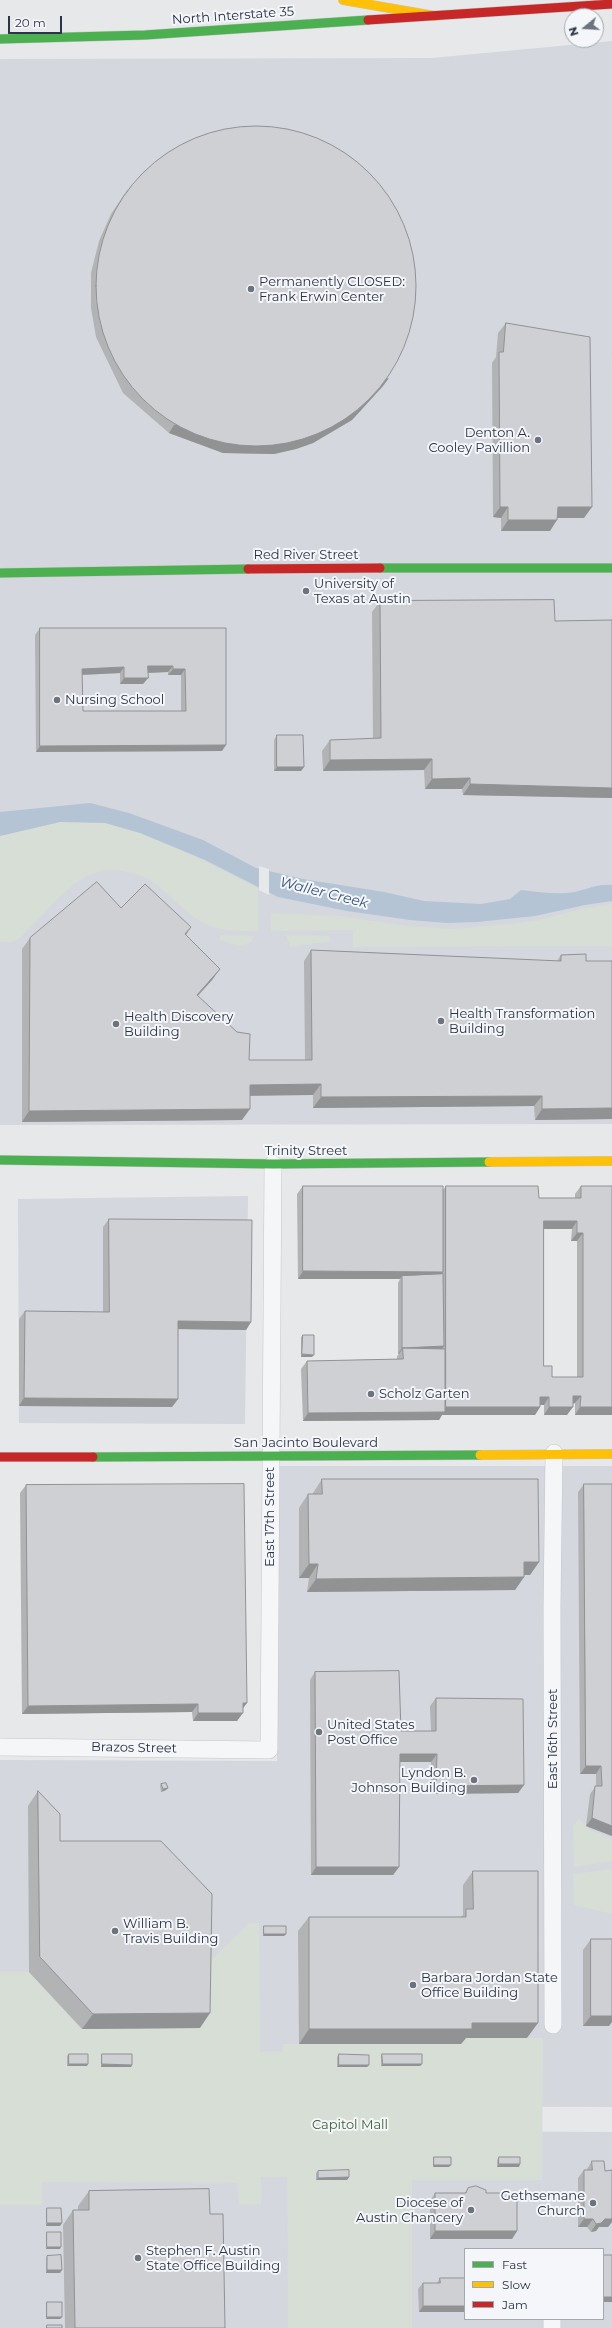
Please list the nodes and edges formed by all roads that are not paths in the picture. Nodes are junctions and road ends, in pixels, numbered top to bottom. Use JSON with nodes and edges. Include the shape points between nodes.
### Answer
{"nodes":[{"id":1,"x":343,"y":0,"type":"edge"},
{"id":2,"x":612,"y":4,"type":"edge"},
{"id":3,"x":435,"y":16,"type":"junction"},
{"id":4,"x":0,"y":39,"type":"edge"},
{"id":5,"x":612,"y":568,"type":"edge"},
{"id":6,"x":0,"y":573,"type":"edge"},
{"id":7,"x":0,"y":1160,"type":"edge"},
{"id":8,"x":612,"y":1161,"type":"edge"},
{"id":9,"x":273,"y":1164,"type":"junction"},
{"id":10,"x":554,"y":1453,"type":"junction"},
{"id":11,"x":612,"y":1454,"type":"edge"},
{"id":12,"x":270,"y":1456,"type":"junction"},
{"id":13,"x":0,"y":1457,"type":"edge"},
{"id":14,"x":0,"y":1747,"type":"edge"},
{"id":15,"x":269,"y":1750,"type":"joint"},
{"id":16,"x":553,"y":2025,"type":"dead end"}],
"edges":[{"from":1,"to":3,"type":"main road"},
{"from":2,"to":3,"type":"main road","name":"North Interstate 35"},
{"from":3,"to":4,"type":"main road","name":"North Interstate 35","via":[[145,34]]},
{"from":5,"to":6,"type":"main road","name":"Red River Street","via":[[281,568]]},
{"from":7,"to":9,"type":"main road","name":"Trinity Street"},
{"from":8,"to":9,"type":"main road","name":"Trinity Street"},
{"from":9,"to":12,"type":"street","name":"East 17th Street"},
{"from":10,"to":11,"type":"main road","name":"San Jacinto Boulevard"},
{"from":10,"to":12,"type":"main road","name":"San Jacinto Boulevard"},
{"from":10,"to":16,"type":"street","name":"East 16th Street"},
{"from":12,"to":13,"type":"main road","name":"San Jacinto Boulevard"},
{"from":12,"to":15,"type":"street","name":"East 17th Street"},
{"from":14,"to":15,"type":"street","name":"Brazos Street"}]}
